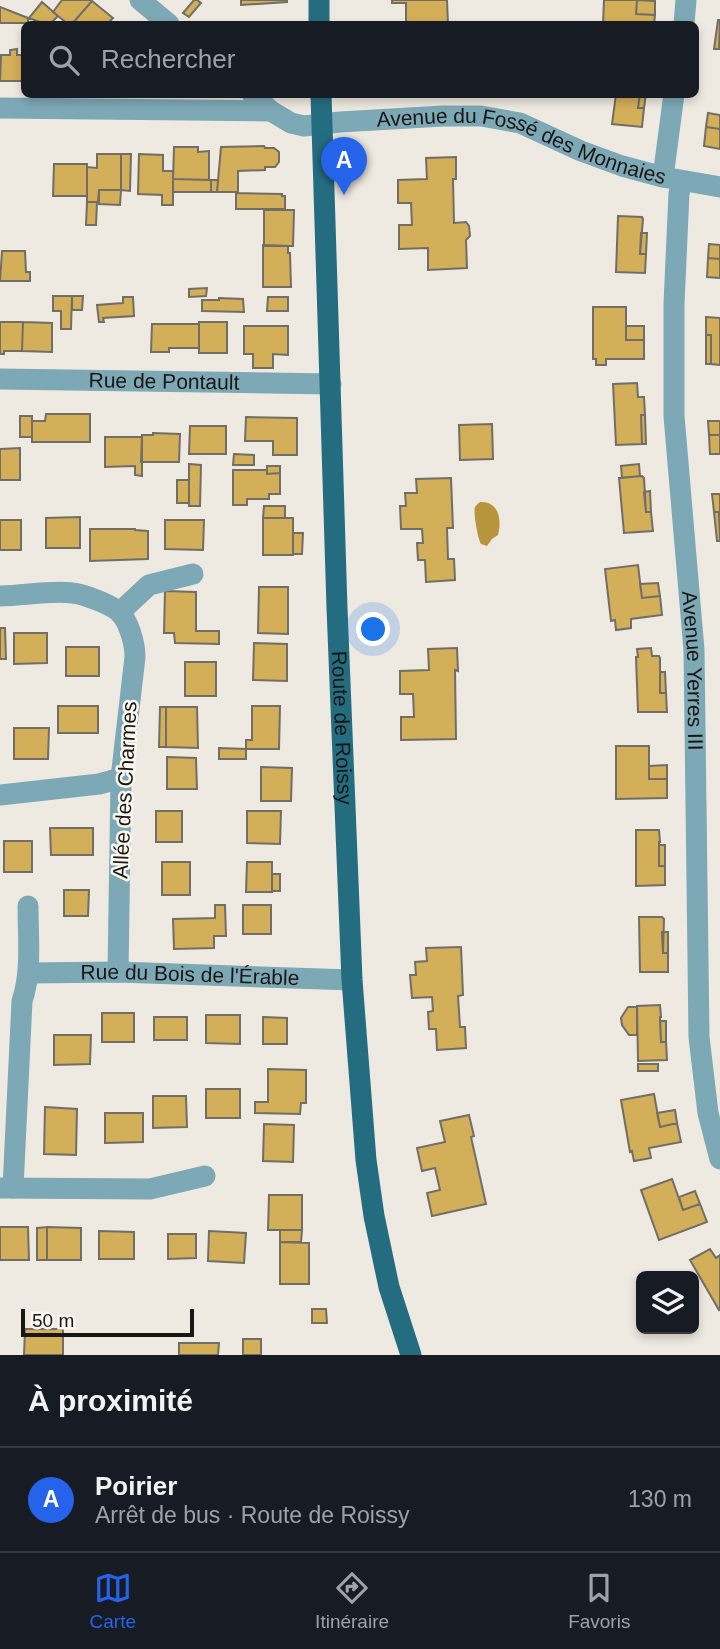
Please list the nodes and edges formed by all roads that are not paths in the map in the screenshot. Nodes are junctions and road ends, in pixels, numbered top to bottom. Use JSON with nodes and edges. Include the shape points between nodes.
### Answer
{"nodes":[{"id":1,"x":140,"y":0,"type":"edge"},
{"id":2,"x":318,"y":0,"type":"edge"},
{"id":3,"x":686,"y":0,"type":"edge"},
{"id":4,"x":165,"y":21,"type":"edge"},
{"id":5,"x":319,"y":21,"type":"edge"},
{"id":6,"x":684,"y":21,"type":"edge"},
{"id":7,"x":256,"y":98,"type":"edge"},
{"id":8,"x":321,"y":98,"type":"edge"},
{"id":9,"x":674,"y":98,"type":"edge"},
{"id":10,"x":0,"y":108,"type":"edge"},
{"id":11,"x":271,"y":111,"type":"junction"},
{"id":12,"x":322,"y":124,"type":"junction"},
{"id":13,"x":673,"y":179,"type":"junction"},
{"id":14,"x":720,"y":187,"type":"edge"},
{"id":15,"x":0,"y":379,"type":"edge"},
{"id":16,"x":331,"y":384,"type":"junction"},
{"id":17,"x":192,"y":574,"type":"dead end"},
{"id":18,"x":0,"y":596,"type":"edge"},
{"id":19,"x":120,"y":612,"type":"junction"},
{"id":20,"x":121,"y":778,"type":"junction"},
{"id":21,"x":0,"y":795,"type":"edge"},
{"id":22,"x":28,"y":906,"type":"dead end"},
{"id":23,"x":118,"y":972,"type":"junction"},
{"id":24,"x":29,"y":973,"type":"junction"},
{"id":25,"x":352,"y":980,"type":"junction"},
{"id":26,"x":720,"y":1159,"type":"edge"},
{"id":27,"x":205,"y":1176,"type":"dead end"},
{"id":28,"x":7,"y":1188,"type":"edge"},
{"id":29,"x":411,"y":1355,"type":"edge"}],
"edges":[{"from":1,"to":4,"type":"street"},
{"from":2,"to":5,"type":"main road"},
{"from":3,"to":6,"type":"street"},
{"from":7,"to":11,"type":"street"},
{"from":8,"to":12,"type":"main road","name":"Route de Roissy"},
{"from":9,"to":13,"type":"street","name":"Avenue Yerres III"},
{"from":10,"to":11,"type":"street"},
{"from":11,"to":12,"type":"street","name":"Avenue du Fossé des Monnaies","via":[[291,123]]},
{"from":12,"to":13,"type":"street","name":"Avenue du Fossé des Monnaies","via":[[481,116],[520,123],[581,151]]},
{"from":12,"to":16,"type":"main road","name":"Route de Roissy"},
{"from":13,"to":14,"type":"street","name":"Avenue du Fossé des Monnaies"},
{"from":13,"to":26,"type":"street","name":"Avenue Yerres III","via":[[679,193],[674,416],[694,650],[699,1037],[708,1113]]},
{"from":15,"to":16,"type":"street","name":"Rue de Pontault"},
{"from":16,"to":25,"type":"main road","name":"Route de Roissy"},
{"from":17,"to":19,"type":"street","via":[[149,585]]},
{"from":18,"to":19,"type":"street","via":[[73,593]]},
{"from":19,"to":20,"type":"street","name":"Allée des Charmes","via":[[135,649]]},
{"from":20,"to":21,"type":"street"},
{"from":20,"to":23,"type":"street","name":"Allée des Charmes"},
{"from":22,"to":24,"type":"street"},
{"from":23,"to":24,"type":"street","name":"Rue du Bois de l'Érable"},
{"from":23,"to":25,"type":"street","name":"Rue du Bois de l'Érable"},
{"from":24,"to":28,"type":"street"},
{"from":25,"to":29,"type":"main road","name":"Route de Roissy","via":[[366,1160],[377,1236]]},
{"from":27,"to":28,"type":"street","via":[[150,1189]]}]}
